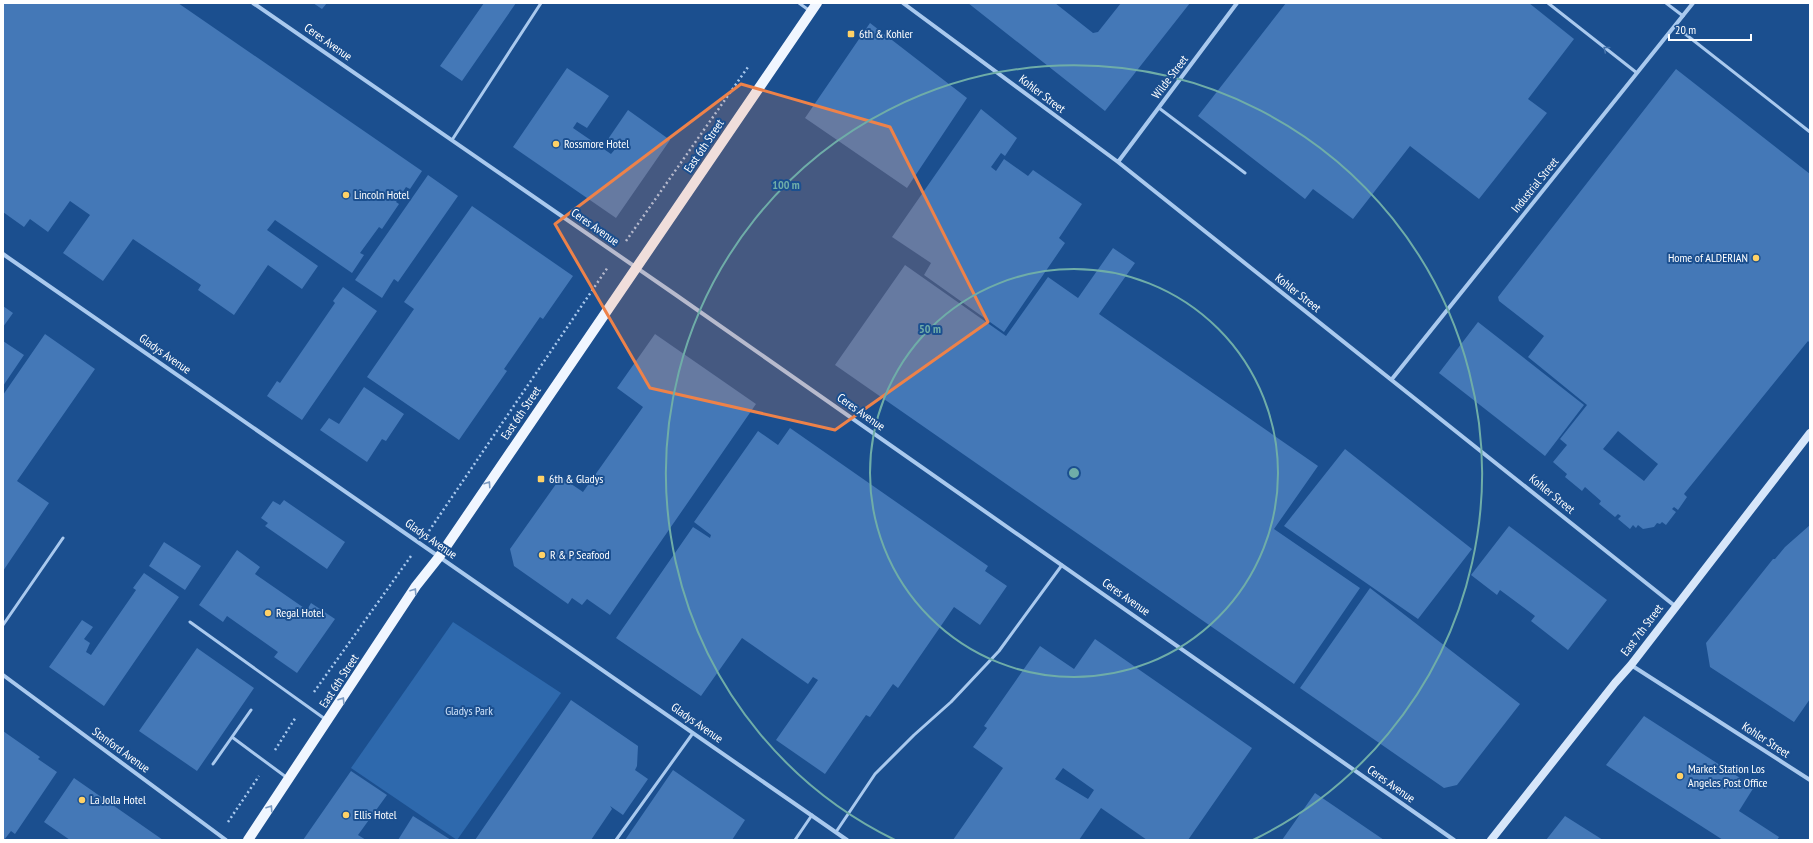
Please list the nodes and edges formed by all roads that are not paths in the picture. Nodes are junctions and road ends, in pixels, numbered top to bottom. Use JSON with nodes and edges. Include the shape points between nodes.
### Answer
{"nodes":[{"id":1,"x":541,"y":3,"type":"edge"},
{"id":2,"x":799,"y":3,"type":"edge"},
{"id":3,"x":817,"y":3,"type":"edge"},
{"id":4,"x":903,"y":3,"type":"edge"},
{"id":5,"x":1237,"y":3,"type":"edge"},
{"id":6,"x":1548,"y":3,"type":"edge"},
{"id":7,"x":1666,"y":3,"type":"edge"},
{"id":8,"x":1693,"y":3,"type":"edge"},
{"id":9,"x":256,"y":4,"type":"edge"},
{"id":10,"x":811,"y":12,"type":"junction"},
{"id":11,"x":1683,"y":16,"type":"junction"},
{"id":12,"x":1675,"y":26,"type":"junction"},
{"id":13,"x":1637,"y":73,"type":"junction"},
{"id":14,"x":1159,"y":108,"type":"junction"},
{"id":15,"x":1810,"y":132,"type":"edge"},
{"id":16,"x":452,"y":140,"type":"junction"},
{"id":17,"x":1118,"y":162,"type":"junction"},
{"id":18,"x":1245,"y":173,"type":"dead end"},
{"id":19,"x":3,"y":254,"type":"edge"},
{"id":20,"x":635,"y":267,"type":"junction"},
{"id":21,"x":1392,"y":379,"type":"junction"},
{"id":22,"x":1810,"y":432,"type":"edge"},
{"id":23,"x":63,"y":538,"type":"dead end"},
{"id":24,"x":439,"y":556,"type":"junction"},
{"id":25,"x":1062,"y":565,"type":"junction"},
{"id":26,"x":1675,"y":606,"type":"junction"},
{"id":27,"x":190,"y":622,"type":"dead end"},
{"id":28,"x":3,"y":625,"type":"edge"},
{"id":29,"x":1631,"y":665,"type":"junction"},
{"id":30,"x":3,"y":675,"type":"edge"},
{"id":31,"x":251,"y":710,"type":"dead end"},
{"id":32,"x":328,"y":721,"type":"junction"},
{"id":33,"x":693,"y":732,"type":"junction"},
{"id":34,"x":232,"y":737,"type":"junction"},
{"id":35,"x":213,"y":764,"type":"dead end"},
{"id":36,"x":289,"y":780,"type":"junction"},
{"id":37,"x":1810,"y":780,"type":"edge"},
{"id":38,"x":812,"y":815,"type":"junction"},
{"id":39,"x":836,"y":832,"type":"junction"},
{"id":40,"x":226,"y":840,"type":"edge"},
{"id":41,"x":248,"y":840,"type":"edge"},
{"id":42,"x":616,"y":840,"type":"edge"},
{"id":43,"x":795,"y":840,"type":"edge"},
{"id":44,"x":848,"y":840,"type":"edge"},
{"id":45,"x":1454,"y":840,"type":"edge"},
{"id":46,"x":1491,"y":840,"type":"edge"}],
"edges":[{"from":1,"to":16,"type":"lane"},
{"from":2,"to":10,"type":"lane"},
{"from":3,"to":10,"type":"main road","name":"East 6th Street"},
{"from":4,"to":17,"type":"street","name":"Kohler Street"},
{"from":5,"to":14,"type":"street","name":"Wilde Street"},
{"from":13,"to":6,"type":"lane","one_way":true},
{"from":7,"to":11,"type":"lane"},
{"from":8,"to":11,"type":"street","name":"Industrial Street"},
{"from":9,"to":16,"type":"street","name":"Ceres Avenue"},
{"from":10,"to":20,"type":"main road","name":"East 6th Street"},
{"from":11,"to":12,"type":"street","name":"Industrial Street"},
{"from":12,"to":13,"type":"street","name":"Industrial Street"},
{"from":12,"to":15,"type":"lane"},
{"from":13,"to":21,"type":"street","name":"Industrial Street"},
{"from":14,"to":17,"type":"street","name":"Wilde Street"},
{"from":14,"to":18,"type":"lane"},
{"from":16,"to":20,"type":"street","name":"Ceres Avenue"},
{"from":17,"to":21,"type":"street","name":"Kohler Street"},
{"from":19,"to":24,"type":"street","name":"Gladys Avenue"},
{"from":24,"to":20,"type":"main road","name":"East 6th Street","one_way":true},
{"from":20,"to":25,"type":"street","name":"Ceres Avenue"},
{"from":21,"to":26,"type":"street","name":"Kohler Street"},
{"from":22,"to":26,"type":"main road","name":"East 7th Street"},
{"from":23,"to":28,"type":"lane"},
{"from":32,"to":24,"type":"main road","name":"East 6th Street","one_way":true,"via":[[416,586]]},
{"from":24,"to":33,"type":"street","name":"Gladys Avenue"},
{"from":25,"to":39,"type":"lane","via":[[999,651],[951,702],[914,734],[875,774]]},
{"from":25,"to":45,"type":"street","name":"Ceres Avenue"},
{"from":26,"to":29,"type":"main road","name":"East 7th Street"},
{"from":27,"to":32,"type":"lane"},
{"from":29,"to":37,"type":"street","name":"Kohler Street"},
{"from":29,"to":46,"type":"main road","name":"East 7th Street","via":[[1614,682]]},
{"from":30,"to":40,"type":"street","name":"Stanford Avenue"},
{"from":31,"to":34,"type":"lane"},
{"from":32,"to":36,"type":"main road","name":"East 6th Street"},
{"from":33,"to":38,"type":"street","name":"Gladys Avenue"},
{"from":33,"to":42,"type":"lane"},
{"from":34,"to":35,"type":"lane"},
{"from":34,"to":36,"type":"lane"},
{"from":41,"to":36,"type":"main road","name":"East 6th Street","one_way":true},
{"from":38,"to":39,"type":"street","name":"Gladys Avenue"},
{"from":38,"to":43,"type":"lane"},
{"from":39,"to":44,"type":"street","name":"Gladys Avenue"}]}
